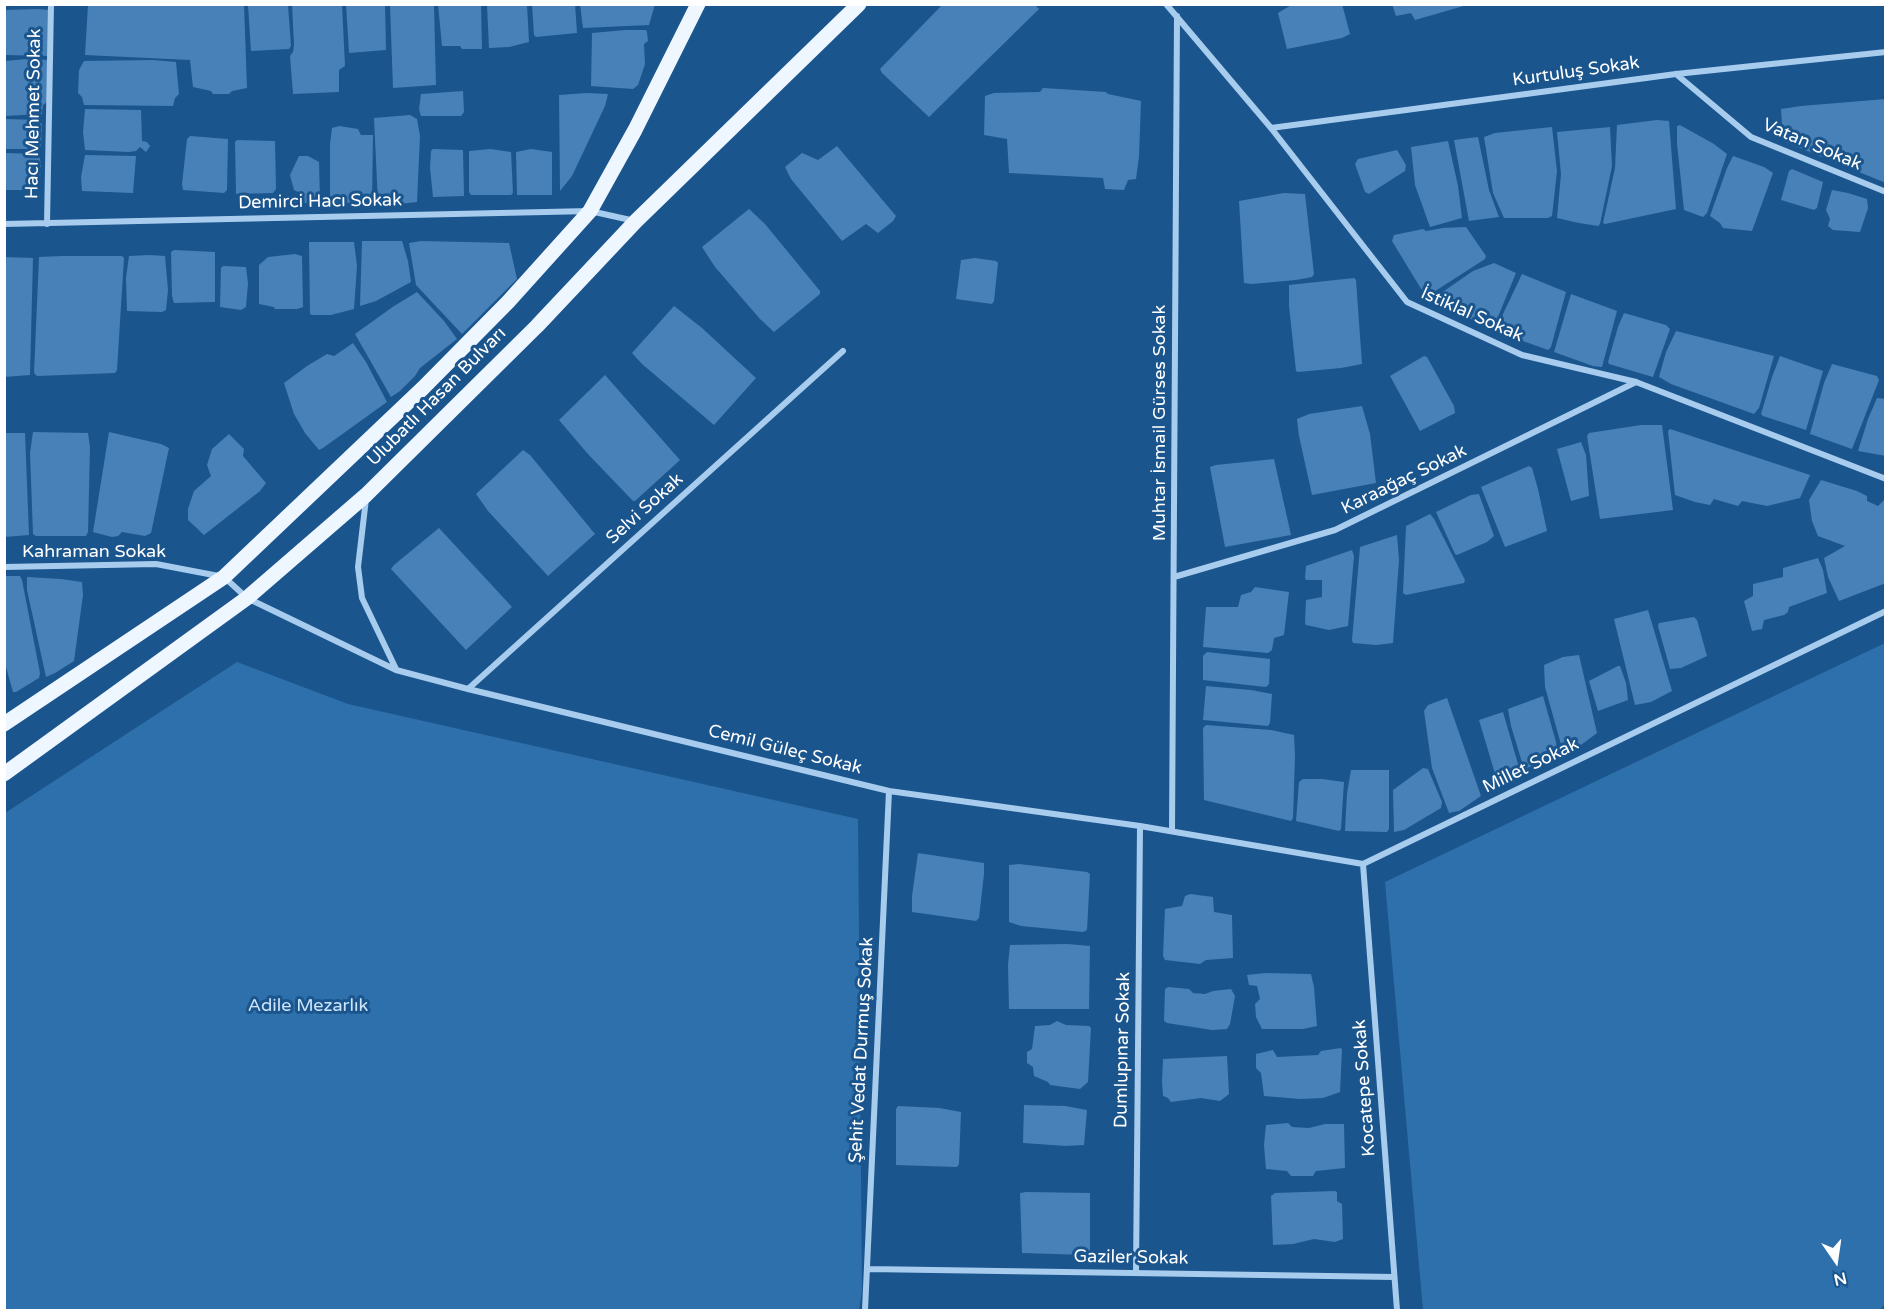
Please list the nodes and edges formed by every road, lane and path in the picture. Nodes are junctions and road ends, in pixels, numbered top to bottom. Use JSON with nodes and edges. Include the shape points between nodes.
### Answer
{"nodes":[{"id":1,"x":51,"y":4,"type":"edge"},
{"id":2,"x":698,"y":4,"type":"edge"},
{"id":3,"x":859,"y":4,"type":"edge"},
{"id":4,"x":1166,"y":4,"type":"edge"},
{"id":5,"x":1177,"y":15,"type":"junction"},
{"id":6,"x":1886,"y":52,"type":"edge"},
{"id":7,"x":1676,"y":74,"type":"junction"},
{"id":8,"x":1271,"y":128,"type":"junction"},
{"id":9,"x":1886,"y":192,"type":"edge"},
{"id":10,"x":590,"y":211,"type":"junction"},
{"id":11,"x":636,"y":221,"type":"junction"},
{"id":12,"x":4,"y":224,"type":"edge"},
{"id":13,"x":47,"y":224,"type":"junction"},
{"id":14,"x":843,"y":351,"type":"dead end"},
{"id":15,"x":1636,"y":382,"type":"junction"},
{"id":16,"x":1886,"y":479,"type":"edge"},
{"id":17,"x":366,"y":495,"type":"junction"},
{"id":18,"x":4,"y":567,"type":"edge"},
{"id":19,"x":224,"y":577,"type":"junction"},
{"id":20,"x":1174,"y":577,"type":"junction"},
{"id":21,"x":247,"y":598,"type":"junction"},
{"id":22,"x":1886,"y":611,"type":"edge"},
{"id":23,"x":396,"y":670,"type":"junction"},
{"id":24,"x":468,"y":689,"type":"junction"},
{"id":25,"x":4,"y":724,"type":"edge"},
{"id":26,"x":4,"y":774,"type":"edge"},
{"id":27,"x":889,"y":791,"type":"junction"},
{"id":28,"x":1140,"y":826,"type":"junction"},
{"id":29,"x":1172,"y":831,"type":"junction"},
{"id":30,"x":1363,"y":864,"type":"junction"},
{"id":31,"x":868,"y":1269,"type":"junction"},
{"id":32,"x":1137,"y":1273,"type":"junction"},
{"id":33,"x":1394,"y":1277,"type":"junction"},
{"id":34,"x":865,"y":1311,"type":"edge"},
{"id":35,"x":1397,"y":1311,"type":"edge"}],
"edges":[{"from":1,"to":13,"type":"street","name":"Hacı Mehmet Sokak"},
{"from":2,"to":10,"type":"main road","name":"Ulubatlı Hasan Bulvarı"},
{"from":3,"to":11,"type":"main road","name":"Ulubatlı Hasan Bulvarı"},
{"from":4,"to":5,"type":"street","name":"İstiklal Sokak"},
{"from":5,"to":8,"type":"street","name":"İstiklal Sokak"},
{"from":5,"to":20,"type":"street","name":"Muhtar İsmail Gürses Sokak"},
{"from":6,"to":7,"type":"street","name":"Kurtuluş Sokak"},
{"from":7,"to":8,"type":"street","name":"Kurtuluş Sokak"},
{"from":7,"to":9,"type":"street","name":"Vatan Sokak","via":[[1751,137]]},
{"from":8,"to":15,"type":"street","name":"İstiklal Sokak","via":[[1407,302],[1522,355]]},
{"from":10,"to":11,"type":"street","name":"Demirci Hacı Sokak"},
{"from":10,"to":13,"type":"street","name":"Demirci Hacı Sokak"},
{"from":10,"to":19,"type":"main road","name":"Ulubatlı Hasan Bulvarı","via":[[423,388]]},
{"from":11,"to":17,"type":"main road","name":"Ulubatlı Hasan Bulvarı","via":[[537,326]]},
{"from":12,"to":13,"type":"street","name":"Demirci Hacı Sokak"},
{"from":14,"to":24,"type":"street","name":"Selvi Sokak"},
{"from":15,"to":16,"type":"street","name":"İstiklal Sokak"},
{"from":15,"to":20,"type":"street","name":"Karaağaç Sokak","via":[[1335,530]]},
{"from":17,"to":21,"type":"main road","name":"Ulubatlı Hasan Bulvarı"},
{"from":17,"to":23,"type":"street","via":[[358,567],[362,598]]},
{"from":18,"to":19,"type":"street","name":"Kahraman Sokak","via":[[156,564]]},
{"from":19,"to":21,"type":"street"},
{"from":19,"to":25,"type":"main road","name":"Ulubatlı Hasan Bulvarı"},
{"from":20,"to":29,"type":"street","name":"Muhtar İsmail Gürses Sokak"},
{"from":21,"to":23,"type":"street","name":"Cemil Güleç Sokak"},
{"from":21,"to":26,"type":"main road","name":"Ulubatlı Hasan Bulvarı"},
{"from":22,"to":30,"type":"street","name":"Millet Sokak"},
{"from":23,"to":24,"type":"street","name":"Cemil Güleç Sokak"},
{"from":24,"to":27,"type":"street","name":"Cemil Güleç Sokak"},
{"from":27,"to":28,"type":"street","name":"Cemil Güleç Sokak"},
{"from":27,"to":31,"type":"street","name":"Şehit Vedat Durmuş Sokak"},
{"from":28,"to":29,"type":"street","name":"Cemil Güleç Sokak"},
{"from":28,"to":32,"type":"street","name":"Dumlupınar Sokak"},
{"from":29,"to":30,"type":"street"},
{"from":30,"to":33,"type":"street","name":"Kocatepe Sokak"},
{"from":31,"to":32,"type":"street","name":"Gaziler Sokak"},
{"from":31,"to":34,"type":"street","name":"Şehit Vedat Durmuş Sokak"},
{"from":32,"to":33,"type":"street","name":"Gaziler Sokak"},
{"from":33,"to":35,"type":"street","name":"Kocatepe Sokak"}]}
